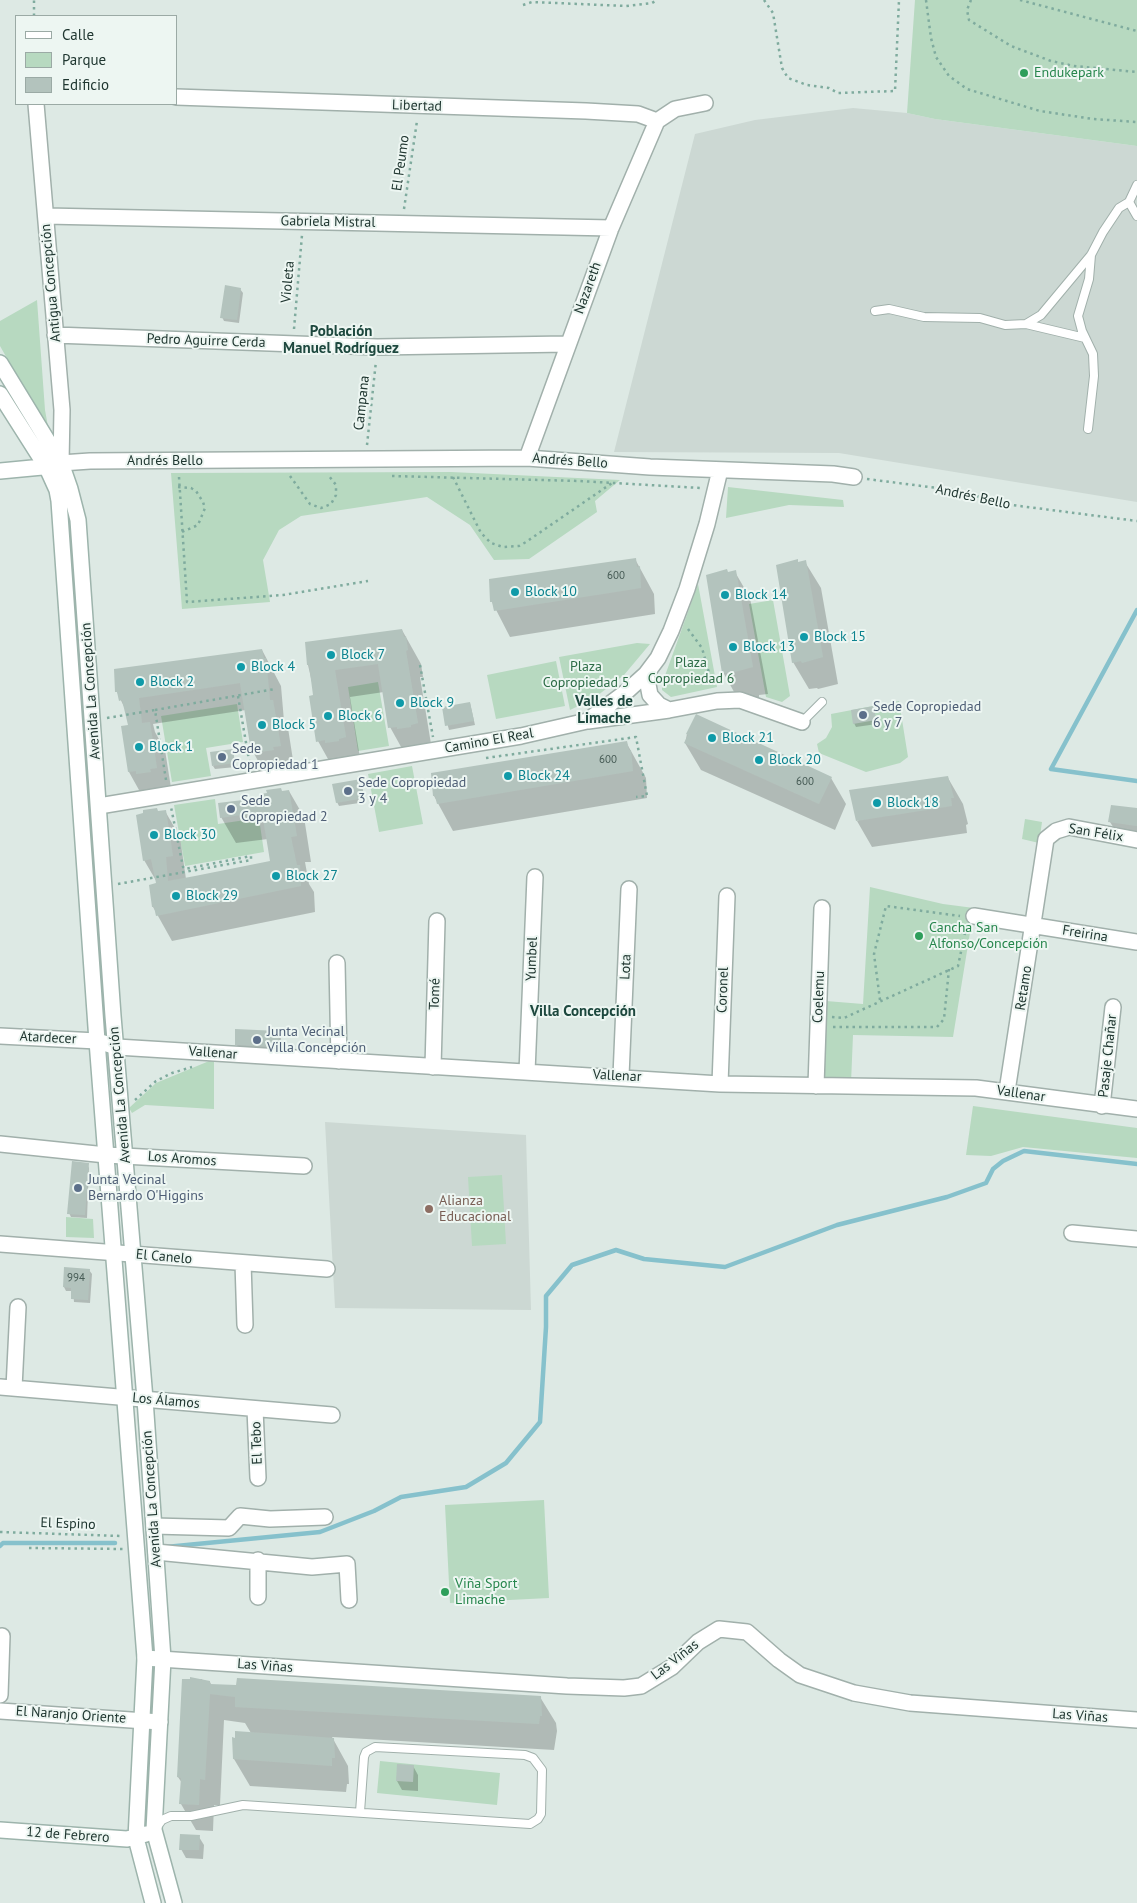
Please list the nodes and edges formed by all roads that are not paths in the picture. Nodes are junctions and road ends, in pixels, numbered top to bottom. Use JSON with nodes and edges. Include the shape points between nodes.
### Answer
{"nodes":[{"id":1,"x":178,"y":97,"type":"edge"},
{"id":2,"x":705,"y":103,"type":"dead end"},
{"id":3,"x":36,"y":105,"type":"edge"},
{"id":4,"x":657,"y":121,"type":"junction"},
{"id":5,"x":1137,"y":185,"type":"edge"},
{"id":6,"x":1129,"y":202,"type":"junction"},
{"id":7,"x":46,"y":216,"type":"junction"},
{"id":8,"x":1137,"y":216,"type":"edge"},
{"id":9,"x":611,"y":228,"type":"junction"},
{"id":10,"x":1091,"y":255,"type":"junction"},
{"id":11,"x":875,"y":311,"type":"dead end"},
{"id":12,"x":1026,"y":324,"type":"junction"},
{"id":13,"x":56,"y":335,"type":"junction"},
{"id":14,"x":1085,"y":338,"type":"junction"},
{"id":15,"x":567,"y":344,"type":"junction"},
{"id":16,"x":0,"y":363,"type":"edge"},
{"id":17,"x":0,"y":394,"type":"edge"},
{"id":18,"x":1088,"y":429,"type":"dead end"},
{"id":19,"x":527,"y":458,"type":"junction"},
{"id":20,"x":54,"y":465,"type":"junction"},
{"id":21,"x":720,"y":470,"type":"junction"},
{"id":22,"x":0,"y":471,"type":"edge"},
{"id":23,"x":854,"y":477,"type":"road end"},
{"id":24,"x":646,"y":674,"type":"junction"},
{"id":25,"x":822,"y":702,"type":"dead end"},
{"id":26,"x":669,"y":710,"type":"junction"},
{"id":27,"x":587,"y":721,"type":"junction"},
{"id":28,"x":802,"y":722,"type":"joint"},
{"id":29,"x":99,"y":806,"type":"junction"},
{"id":30,"x":1056,"y":830,"type":"joint"},
{"id":31,"x":1137,"y":840,"type":"edge"},
{"id":32,"x":535,"y":877,"type":"dead end"},
{"id":33,"x":630,"y":889,"type":"dead end"},
{"id":34,"x":727,"y":896,"type":"dead end"},
{"id":35,"x":822,"y":908,"type":"dead end"},
{"id":36,"x":970,"y":920,"type":"road end"},
{"id":37,"x":437,"y":921,"type":"dead end"},
{"id":38,"x":1034,"y":926,"type":"junction"},
{"id":39,"x":1137,"y":942,"type":"edge"},
{"id":40,"x":337,"y":963,"type":"dead end"},
{"id":41,"x":1113,"y":1007,"type":"dead end"},
{"id":42,"x":0,"y":1036,"type":"edge"},
{"id":43,"x":97,"y":1041,"type":"junction"},
{"id":44,"x":117,"y":1047,"type":"junction"},
{"id":45,"x":339,"y":1061,"type":"junction"},
{"id":46,"x":433,"y":1066,"type":"junction"},
{"id":47,"x":527,"y":1072,"type":"junction"},
{"id":48,"x":621,"y":1076,"type":"junction"},
{"id":49,"x":720,"y":1084,"type":"junction"},
{"id":50,"x":816,"y":1086,"type":"junction"},
{"id":51,"x":1007,"y":1091,"type":"junction"},
{"id":52,"x":1102,"y":1106,"type":"junction"},
{"id":53,"x":1137,"y":1109,"type":"edge"},
{"id":54,"x":0,"y":1144,"type":"edge"},
{"id":55,"x":106,"y":1155,"type":"junction"},
{"id":56,"x":126,"y":1156,"type":"junction"},
{"id":57,"x":304,"y":1166,"type":"dead end"},
{"id":58,"x":1072,"y":1233,"type":"dead end"},
{"id":59,"x":1137,"y":1239,"type":"edge"},
{"id":60,"x":0,"y":1244,"type":"edge"},
{"id":61,"x":113,"y":1253,"type":"junction"},
{"id":62,"x":133,"y":1254,"type":"junction"},
{"id":63,"x":243,"y":1263,"type":"junction"},
{"id":64,"x":327,"y":1269,"type":"dead end"},
{"id":65,"x":18,"y":1307,"type":"dead end"},
{"id":66,"x":245,"y":1325,"type":"dead end"},
{"id":67,"x":7,"y":1387,"type":"edge"},
{"id":68,"x":124,"y":1397,"type":"junction"},
{"id":69,"x":145,"y":1399,"type":"junction"},
{"id":70,"x":255,"y":1408,"type":"junction"},
{"id":71,"x":332,"y":1415,"type":"dead end"},
{"id":72,"x":258,"y":1478,"type":"dead end"},
{"id":73,"x":325,"y":1517,"type":"dead end"},
{"id":74,"x":154,"y":1526,"type":"junction"},
{"id":75,"x":156,"y":1552,"type":"junction"},
{"id":76,"x":258,"y":1560,"type":"junction"},
{"id":77,"x":258,"y":1597,"type":"dead end"},
{"id":78,"x":349,"y":1600,"type":"dead end"},
{"id":79,"x":2,"y":1636,"type":"dead end"},
{"id":80,"x":145,"y":1658,"type":"junction"},
{"id":81,"x":164,"y":1659,"type":"junction"},
{"id":82,"x":0,"y":1695,"type":"edge"},
{"id":83,"x":0,"y":1711,"type":"edge"},
{"id":84,"x":142,"y":1720,"type":"junction"},
{"id":85,"x":1137,"y":1720,"type":"edge"},
{"id":86,"x":160,"y":1722,"type":"junction"},
{"id":87,"x":156,"y":1802,"type":"junction"},
{"id":88,"x":360,"y":1812,"type":"junction"},
{"id":89,"x":171,"y":1816,"type":"junction"},
{"id":90,"x":0,"y":1830,"type":"edge"},
{"id":91,"x":154,"y":1830,"type":"junction"},
{"id":92,"x":136,"y":1838,"type":"junction"},
{"id":93,"x":153,"y":1903,"type":"edge"},
{"id":94,"x":174,"y":1903,"type":"edge"}],
"edges":[{"from":1,"to":4,"type":"street","name":"Libertad","via":[[586,111],[638,114]]},
{"from":2,"to":4,"type":"street","via":[[675,109]]},
{"from":3,"to":7,"type":"street","name":"Antigua Concepción"},
{"from":4,"to":9,"type":"street","name":"Nazareth"},
{"from":5,"to":6,"type":"lane"},
{"from":6,"to":8,"type":"lane"},
{"from":6,"to":10,"type":"lane","via":[[1118,208]]},
{"from":7,"to":9,"type":"street","name":"Gabriela Mistral"},
{"from":7,"to":13,"type":"street","name":"Antigua Concepción"},
{"from":9,"to":15,"type":"street","name":"Nazareth"},
{"from":10,"to":12,"type":"lane","via":[[1041,315]]},
{"from":10,"to":14,"type":"lane","via":[[1089,279],[1078,316]]},
{"from":11,"to":12,"type":"lane","via":[[889,309],[924,318],[980,318],[1005,325]]},
{"from":12,"to":14,"type":"lane"},
{"from":13,"to":15,"type":"street","name":"Pedro Aguirre Cerda","via":[[377,347]]},
{"from":13,"to":20,"type":"street","name":"Antigua Concepción","via":[[62,410]]},
{"from":14,"to":18,"type":"lane","via":[[1093,354],[1094,376]]},
{"from":15,"to":19,"type":"street","name":"Nazareth"},
{"from":16,"to":20,"type":"street","name":"Avenida La Concepción"},
{"from":17,"to":20,"type":"street","name":"Avenida La Concepción"},
{"from":19,"to":20,"type":"street","name":"Andrés Bello","via":[[90,460]]},
{"from":19,"to":21,"type":"street","name":"Andrés Bello"},
{"from":20,"to":22,"type":"street","name":"Andrés Bello"},
{"from":20,"to":29,"type":"street","name":"Avenida La Concepción","via":[[70,489],[78,520]]},
{"from":20,"to":43,"type":"street","name":"Avenida La Concepción"},
{"from":21,"to":23,"type":"street","name":"Andrés Bello"},
{"from":21,"to":24,"type":"street","name":"Camino El Real","via":[[707,524],[677,615],[658,658]]},
{"from":24,"to":26,"type":"street","via":[[650,695]]},
{"from":24,"to":27,"type":"street","name":"Camino El Real"},
{"from":25,"to":28,"type":"lane"},
{"from":26,"to":27,"type":"street"},
{"from":26,"to":28,"type":"street","via":[[740,700]]},
{"from":27,"to":29,"type":"street","name":"Camino El Real","via":[[521,736]]},
{"from":29,"to":44,"type":"street","name":"Avenida La Concepción"},
{"from":30,"to":31,"type":"street","name":"San Félix","via":[[1069,827]]},
{"from":30,"to":38,"type":"street","name":"Retamo","via":[[1046,839]]},
{"from":32,"to":47,"type":"street","name":"Yumbel"},
{"from":33,"to":48,"type":"street","name":"Lota"},
{"from":34,"to":49,"type":"street","name":"Coronel"},
{"from":35,"to":50,"type":"street","name":"Coelemu"},
{"from":36,"to":38,"type":"street","name":"Freirina"},
{"from":37,"to":46,"type":"street","name":"Tomé"},
{"from":38,"to":39,"type":"street","name":"Freirina"},
{"from":38,"to":51,"type":"street","name":"Retamo"},
{"from":40,"to":45,"type":"street"},
{"from":41,"to":52,"type":"street","name":"Pasaje Chañar"},
{"from":42,"to":43,"type":"street","name":"Atardecer"},
{"from":43,"to":44,"type":"street","name":"Vallenar"},
{"from":43,"to":55,"type":"street","name":"Avenida La Concepción"},
{"from":44,"to":45,"type":"street","name":"Vallenar"},
{"from":44,"to":56,"type":"street","name":"Avenida La Concepción"},
{"from":45,"to":46,"type":"street","name":"Vallenar"},
{"from":46,"to":47,"type":"street","name":"Vallenar"},
{"from":47,"to":48,"type":"street","name":"Vallenar"},
{"from":48,"to":49,"type":"street","name":"Vallenar"},
{"from":49,"to":50,"type":"street","name":"Vallenar"},
{"from":50,"to":51,"type":"street","name":"Vallenar","via":[[930,1086]]},
{"from":51,"to":52,"type":"street","name":"Vallenar"},
{"from":52,"to":53,"type":"street","name":"Vallenar"},
{"from":54,"to":55,"type":"street","name":"Los Aromos"},
{"from":55,"to":56,"type":"street","name":"Los Aromos"},
{"from":55,"to":61,"type":"street","name":"Avenida La Concepción"},
{"from":56,"to":57,"type":"street","name":"Los Aromos"},
{"from":56,"to":62,"type":"street","name":"Avenida La Concepción"},
{"from":58,"to":59,"type":"street"},
{"from":60,"to":61,"type":"street","name":"El Canelo"},
{"from":61,"to":62,"type":"street","name":"El Canelo"},
{"from":61,"to":68,"type":"street","name":"Avenida La Concepción"},
{"from":62,"to":63,"type":"street","name":"El Canelo"},
{"from":62,"to":69,"type":"street","name":"Avenida La Concepción"},
{"from":63,"to":64,"type":"street","name":"El Canelo"},
{"from":63,"to":66,"type":"street"},
{"from":65,"to":67,"type":"street"},
{"from":67,"to":68,"type":"street","name":"Los Álamos"},
{"from":68,"to":69,"type":"street","name":"Los Álamos"},
{"from":68,"to":80,"type":"street","name":"Avenida La Concepción"},
{"from":69,"to":70,"type":"street","name":"Los Álamos"},
{"from":69,"to":74,"type":"street","name":"Avenida La Concepción"},
{"from":70,"to":71,"type":"street","name":"Los Álamos"},
{"from":70,"to":72,"type":"street","name":"El Tebo"},
{"from":73,"to":74,"type":"street","via":[[270,1520],[240,1516],[229,1528]]},
{"from":74,"to":75,"type":"street","name":"Avenida La Concepción"},
{"from":75,"to":76,"type":"street"},
{"from":75,"to":81,"type":"street","name":"Avenida La Concepción"},
{"from":76,"to":77,"type":"street"},
{"from":76,"to":78,"type":"street","via":[[312,1567],[347,1564]]},
{"from":79,"to":82,"type":"street"},
{"from":80,"to":81,"type":"street","name":"Las Viñas"},
{"from":80,"to":84,"type":"street","name":"Avenida La Concepción"},
{"from":81,"to":85,"type":"street","name":"Las Viñas","via":[[624,1688],[641,1686],[672,1667],[682,1654],[719,1629],[747,1632],[800,1674],[854,1693],[910,1702]]},
{"from":81,"to":86,"type":"street","name":"Avenida La Concepción"},
{"from":83,"to":84,"type":"street","name":"El Naranjo Oriente"},
{"from":84,"to":86,"type":"street","name":"El Naranjo Oriente"},
{"from":84,"to":92,"type":"street","name":"Avenida La Concepción"},
{"from":86,"to":87,"type":"street","name":"Avenida La Concepción"},
{"from":87,"to":89,"type":"lane"},
{"from":87,"to":91,"type":"street","name":"Avenida La Concepción"},
{"from":88,"to":88,"type":"lane","via":[[530,1824],[541,1814],[542,1770],[533,1758],[525,1756],[374,1747],[364,1757]]},
{"from":88,"to":89,"type":"lane","via":[[243,1805],[191,1816]]},
{"from":89,"to":91,"type":"lane","via":[[162,1820]]},
{"from":90,"to":92,"type":"street","name":"12 de Febrero"},
{"from":91,"to":92,"type":"street"},
{"from":91,"to":94,"type":"street","name":"Avenida La Concepción"},
{"from":92,"to":93,"type":"street","name":"Avenida La Concepción"}]}
